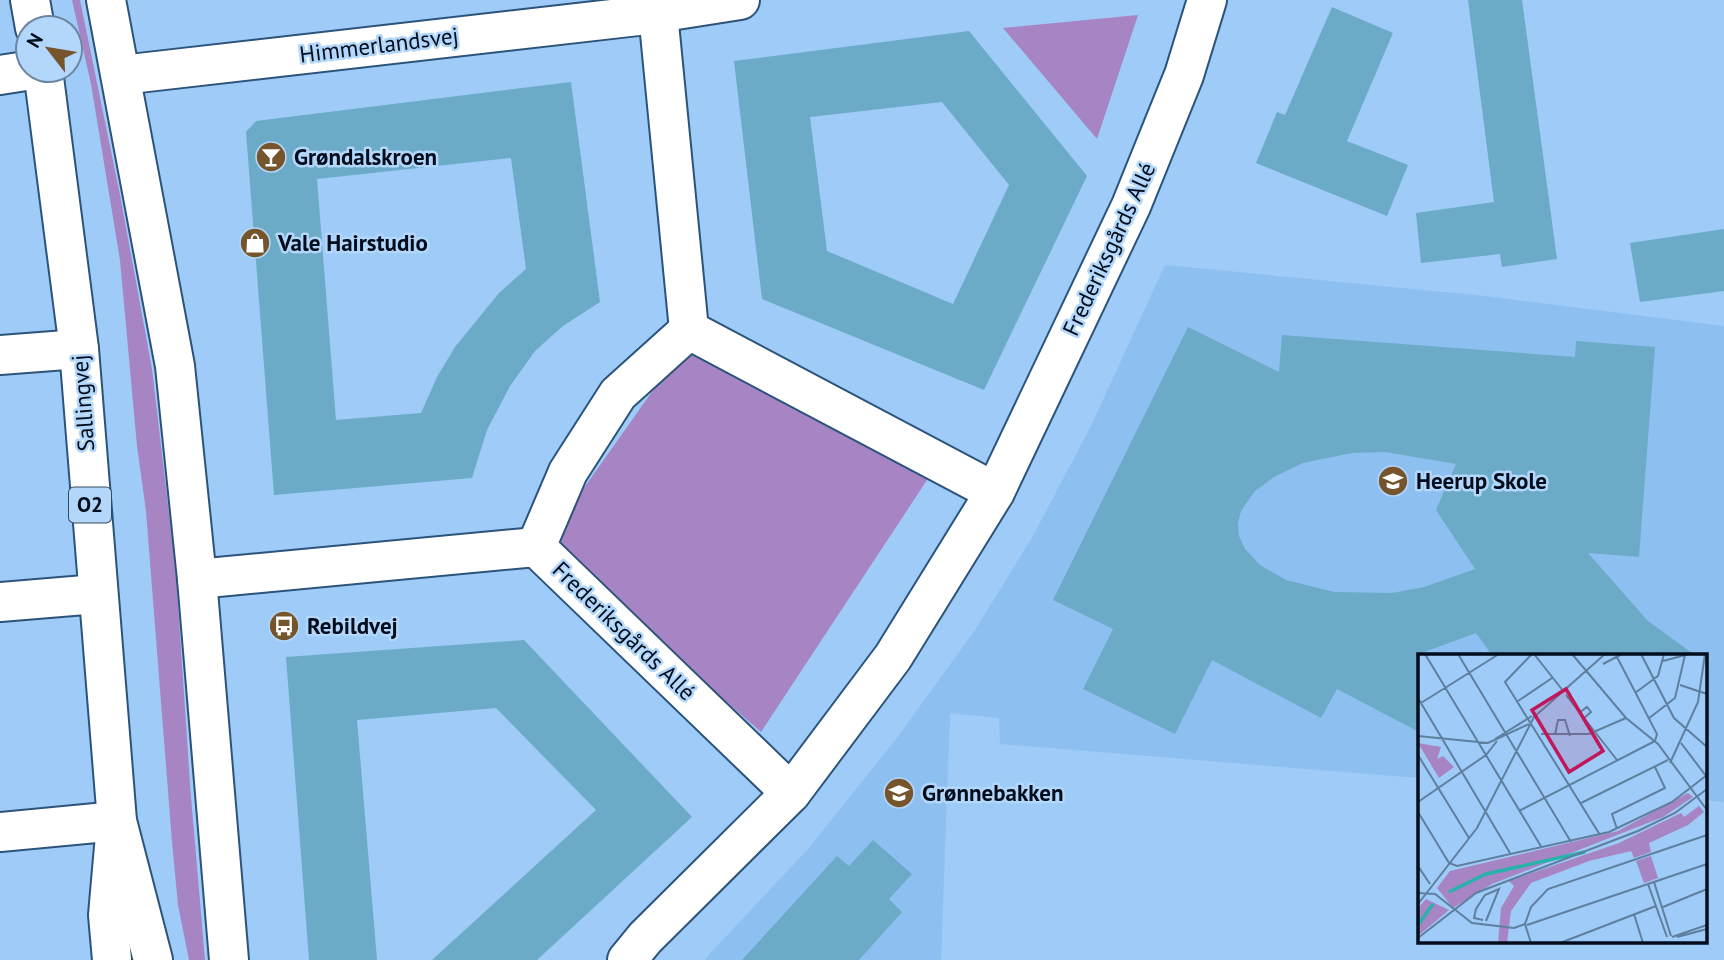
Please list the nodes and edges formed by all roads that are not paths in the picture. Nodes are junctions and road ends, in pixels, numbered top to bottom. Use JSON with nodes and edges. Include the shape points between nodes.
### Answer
{"nodes":[{"id":1,"x":106,"y":0,"type":"edge"},
{"id":2,"x":740,"y":0,"type":"edge"},
{"id":3,"x":1207,"y":0,"type":"edge"},
{"id":4,"x":644,"y":10,"type":"edge"},
{"id":5,"x":121,"y":75,"type":"junction"},
{"id":6,"x":45,"y":84,"type":"edge"},
{"id":7,"x":690,"y":330,"type":"junction"},
{"id":8,"x":79,"y":349,"type":"junction"},
{"id":9,"x":0,"y":355,"type":"edge"},
{"id":10,"x":995,"y":492,"type":"junction"},
{"id":11,"x":536,"y":547,"type":"junction"},
{"id":12,"x":197,"y":579,"type":"junction"},
{"id":13,"x":97,"y":594,"type":"junction"},
{"id":14,"x":0,"y":602,"type":"edge"},
{"id":15,"x":792,"y":793,"type":"junction"},
{"id":16,"x":117,"y":821,"type":"junction"},
{"id":17,"x":0,"y":832,"type":"edge"},
{"id":18,"x":112,"y":960,"type":"edge"},
{"id":19,"x":153,"y":960,"type":"edge"},
{"id":20,"x":229,"y":960,"type":"edge"},
{"id":21,"x":627,"y":960,"type":"edge"}],
"edges":[{"from":1,"to":5,"type":"street"},
{"from":2,"to":4,"type":"street","name":"Himmerlandsvej"},
{"from":3,"to":10,"type":"street","name":"Frederiksgårds Allé","via":[[1184,75],[1132,206]]},
{"from":4,"to":5,"type":"street","name":"Himmerlandsvej"},
{"from":4,"to":7,"type":"street"},
{"from":5,"to":12,"type":"street","via":[[175,366]]},
{"from":6,"to":8,"type":"street","name":"Sallingvej","number":"O2"},
{"from":7,"to":10,"type":"street"},
{"from":7,"to":11,"type":"street","name":"Frederiksgårds Allé","via":[[618,394],[568,472]]},
{"from":8,"to":9,"type":"street"},
{"from":8,"to":13,"type":"street","name":"Sallingvej","number":"O2"},
{"from":10,"to":15,"type":"street","name":"Frederiksgårds Allé","via":[[893,657]]},
{"from":11,"to":12,"type":"street"},
{"from":11,"to":15,"type":"street","name":"Frederiksgårds Allé"},
{"from":12,"to":20,"type":"street"},
{"from":13,"to":14,"type":"street"},
{"from":13,"to":16,"type":"street","name":"Sallingvej","number":"O2"},
{"from":15,"to":21,"type":"street","name":"Frederiksgårds Allé"},
{"from":16,"to":17,"type":"street"},
{"from":16,"to":18,"type":"street","name":"Sallingvej","via":[[108,915]]},
{"from":16,"to":19,"type":"street","name":"Sallingvej","number":"O2"}]}
